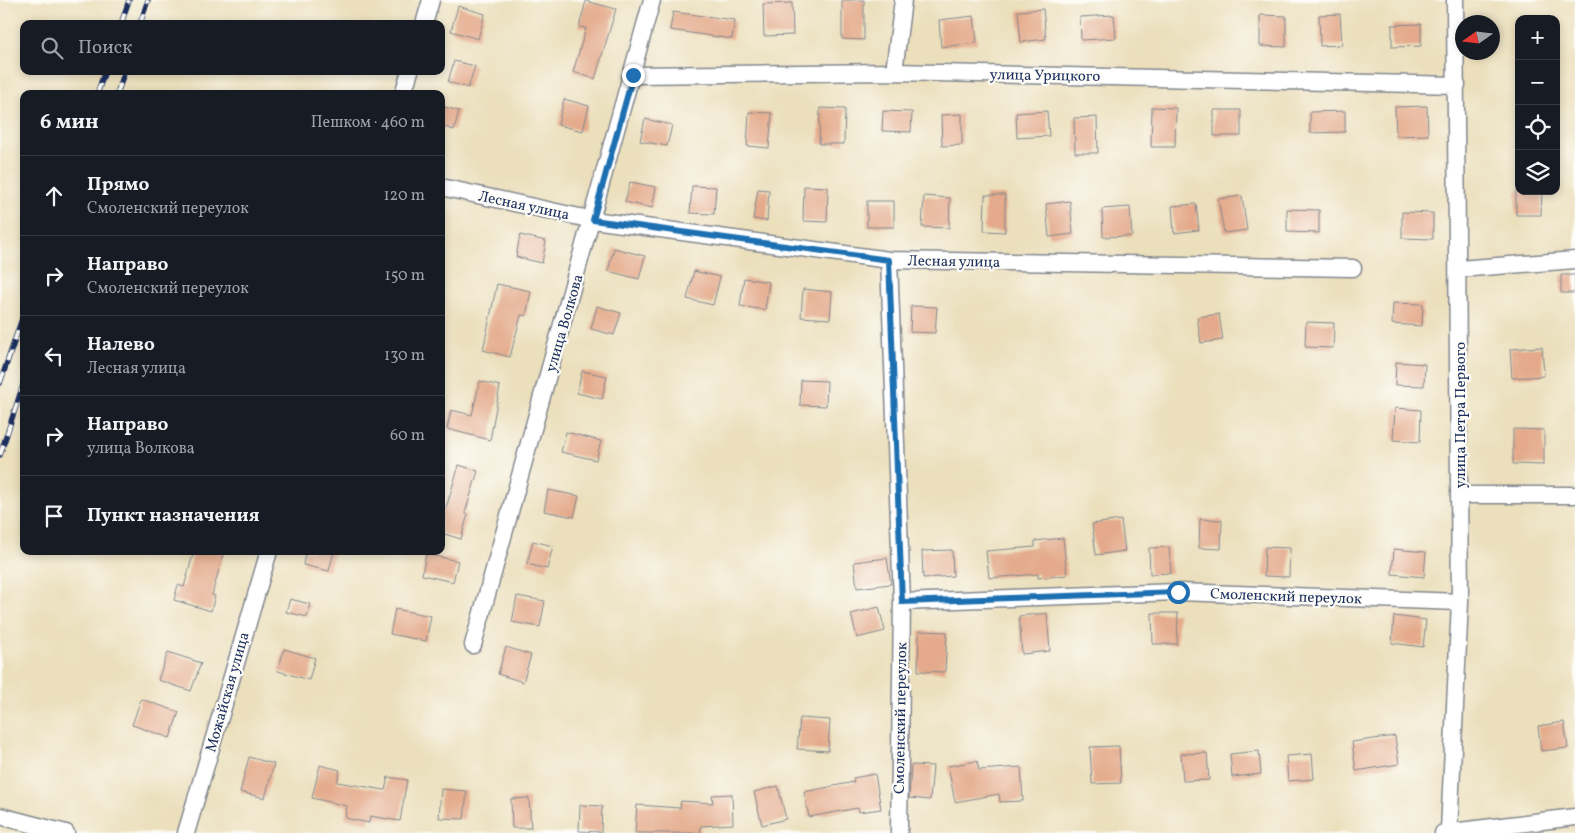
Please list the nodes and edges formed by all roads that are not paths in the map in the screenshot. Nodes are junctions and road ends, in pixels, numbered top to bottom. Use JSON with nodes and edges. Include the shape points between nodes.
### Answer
{"nodes":[{"id":1,"x":431,"y":0,"type":"edge"},
{"id":2,"x":652,"y":0,"type":"edge"},
{"id":3,"x":903,"y":0,"type":"edge"},
{"id":4,"x":1455,"y":0,"type":"edge"},
{"id":5,"x":425,"y":20,"type":"edge"},
{"id":6,"x":894,"y":72,"type":"junction"},
{"id":7,"x":409,"y":75,"type":"edge"},
{"id":8,"x":633,"y":75,"type":"junction"},
{"id":9,"x":1457,"y":85,"type":"junction"},
{"id":10,"x":404,"y":90,"type":"edge"},
{"id":11,"x":445,"y":188,"type":"edge"},
{"id":12,"x":593,"y":220,"type":"junction"},
{"id":13,"x":889,"y":260,"type":"junction"},
{"id":14,"x":1575,"y":260,"type":"edge"},
{"id":15,"x":1353,"y":268,"type":"dead end"},
{"id":16,"x":1459,"y":269,"type":"junction"},
{"id":17,"x":1460,"y":495,"type":"junction"},
{"id":18,"x":1575,"y":495,"type":"edge"},
{"id":19,"x":268,"y":555,"type":"edge"},
{"id":20,"x":902,"y":602,"type":"junction"},
{"id":21,"x":1460,"y":602,"type":"junction"},
{"id":22,"x":473,"y":645,"type":"dead end"},
{"id":23,"x":0,"y":816,"type":"edge"},
{"id":24,"x":1575,"y":818,"type":"edge"},
{"id":25,"x":1446,"y":832,"type":"edge"},
{"id":26,"x":66,"y":833,"type":"edge"},
{"id":27,"x":186,"y":833,"type":"edge"},
{"id":28,"x":899,"y":833,"type":"edge"}],
"edges":[{"from":1,"to":5,"type":"street"},
{"from":2,"to":8,"type":"street","name":"улица Волкова"},
{"from":3,"to":6,"type":"street"},
{"from":4,"to":9,"type":"street","name":"улица Петра Первого"},
{"from":6,"to":8,"type":"street","name":"улица Урицкого"},
{"from":6,"to":9,"type":"street","name":"улица Урицкого"},
{"from":7,"to":10,"type":"street"},
{"from":8,"to":12,"type":"street","name":"улица Волкова"},
{"from":9,"to":16,"type":"street","name":"улица Петра Первого"},
{"from":11,"to":12,"type":"street","name":"Лесная улица"},
{"from":12,"to":13,"type":"street","name":"Лесная улица"},
{"from":12,"to":22,"type":"street","name":"улица Волкова"},
{"from":13,"to":15,"type":"street","name":"Лесная улица"},
{"from":13,"to":20,"type":"street","name":"Смоленский переулок"},
{"from":14,"to":16,"type":"street"},
{"from":16,"to":17,"type":"street","name":"улица Петра Первого"},
{"from":17,"to":18,"type":"street"},
{"from":17,"to":21,"type":"street","name":"улица Петра Первого"},
{"from":19,"to":27,"type":"street","name":"Можайская улица"},
{"from":20,"to":21,"type":"street","name":"Смоленский переулок","via":[[1178,592]]},
{"from":20,"to":28,"type":"street","name":"Смоленский переулок"},
{"from":21,"to":25,"type":"street","name":"улица Петра Первого"},
{"from":23,"to":26,"type":"street"},
{"from":24,"to":25,"type":"street"}]}
